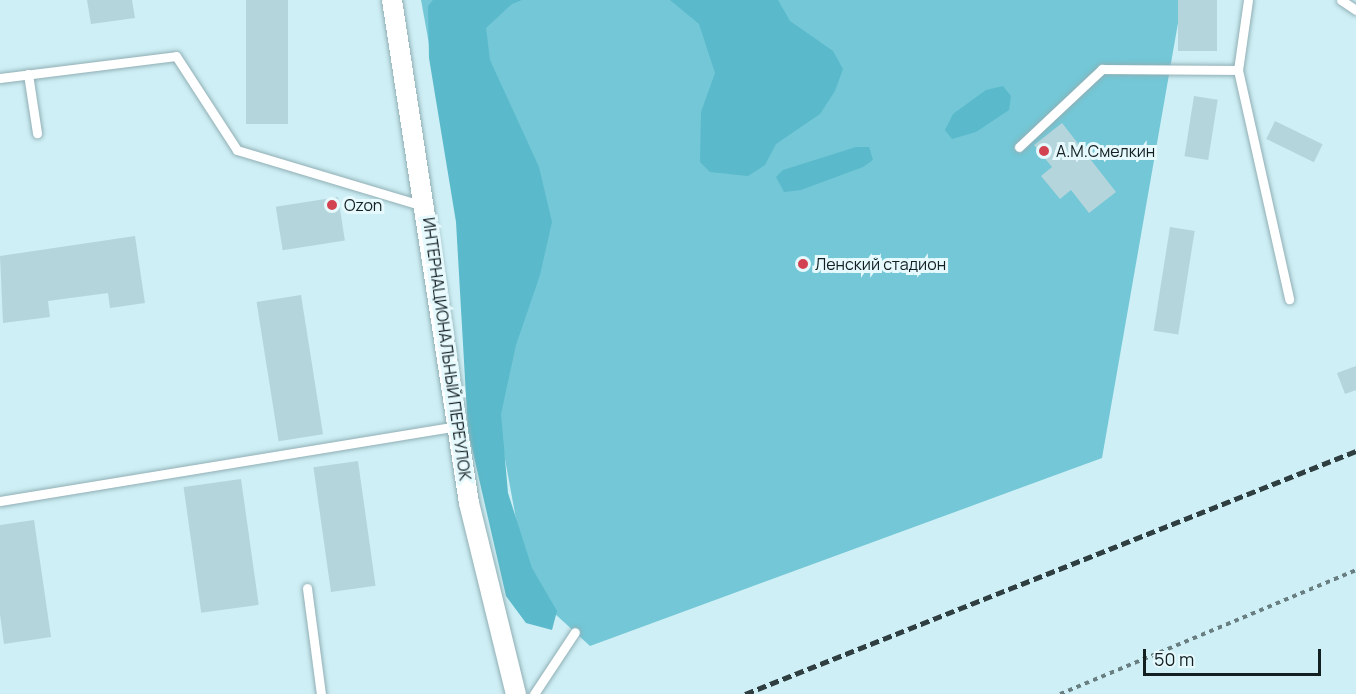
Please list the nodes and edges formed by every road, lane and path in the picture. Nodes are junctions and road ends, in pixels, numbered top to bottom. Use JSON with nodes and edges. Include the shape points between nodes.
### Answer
{"nodes":[{"id":1,"x":392,"y":0,"type":"edge"},
{"id":2,"x":1248,"y":0,"type":"edge"},
{"id":3,"x":1341,"y":0,"type":"edge"},
{"id":4,"x":1356,"y":10,"type":"edge"},
{"id":5,"x":1238,"y":70,"type":"junction"},
{"id":6,"x":28,"y":74,"type":"junction"},
{"id":7,"x":0,"y":78,"type":"edge"},
{"id":8,"x":37,"y":132,"type":"dead end"},
{"id":9,"x":1019,"y":147,"type":"dead end"},
{"id":10,"x":426,"y":207,"type":"junction"},
{"id":11,"x":1289,"y":299,"type":"dead end"},
{"id":12,"x":458,"y":426,"type":"junction"},
{"id":13,"x":0,"y":501,"type":"edge"},
{"id":14,"x":1356,"y":570,"type":"edge"},
{"id":15,"x":307,"y":588,"type":"dead end"},
{"id":16,"x":575,"y":632,"type":"dead end"},
{"id":17,"x":321,"y":694,"type":"edge"},
{"id":18,"x":516,"y":694,"type":"edge"},
{"id":19,"x":534,"y":694,"type":"edge"},
{"id":20,"x":1060,"y":694,"type":"edge"}],
"edges":[{"from":1,"to":10,"type":"street","name":"ИНТЕРНАЦИОНАЛЬНЫЙ ПЕРЕУЛОК"},
{"from":2,"to":5,"type":"lane"},
{"from":3,"to":4,"type":"lane"},
{"from":5,"to":9,"type":"lane","via":[[1102,69]]},
{"from":5,"to":11,"type":"lane"},
{"from":6,"to":7,"type":"lane"},
{"from":6,"to":8,"type":"lane"},
{"from":6,"to":10,"type":"lane","via":[[176,56],[237,150]]},
{"from":10,"to":12,"type":"street","name":"ИНТЕРНАЦИОНАЛЬНЫЙ ПЕРЕУЛОК"},
{"from":12,"to":13,"type":"lane"},
{"from":12,"to":18,"type":"street","name":"ИНТЕРНАЦИОНАЛЬНЫЙ ПЕРЕУЛОК","via":[[469,503]]},
{"from":14,"to":20,"type":"path"},
{"from":15,"to":17,"type":"lane"},
{"from":16,"to":19,"type":"lane"}]}
